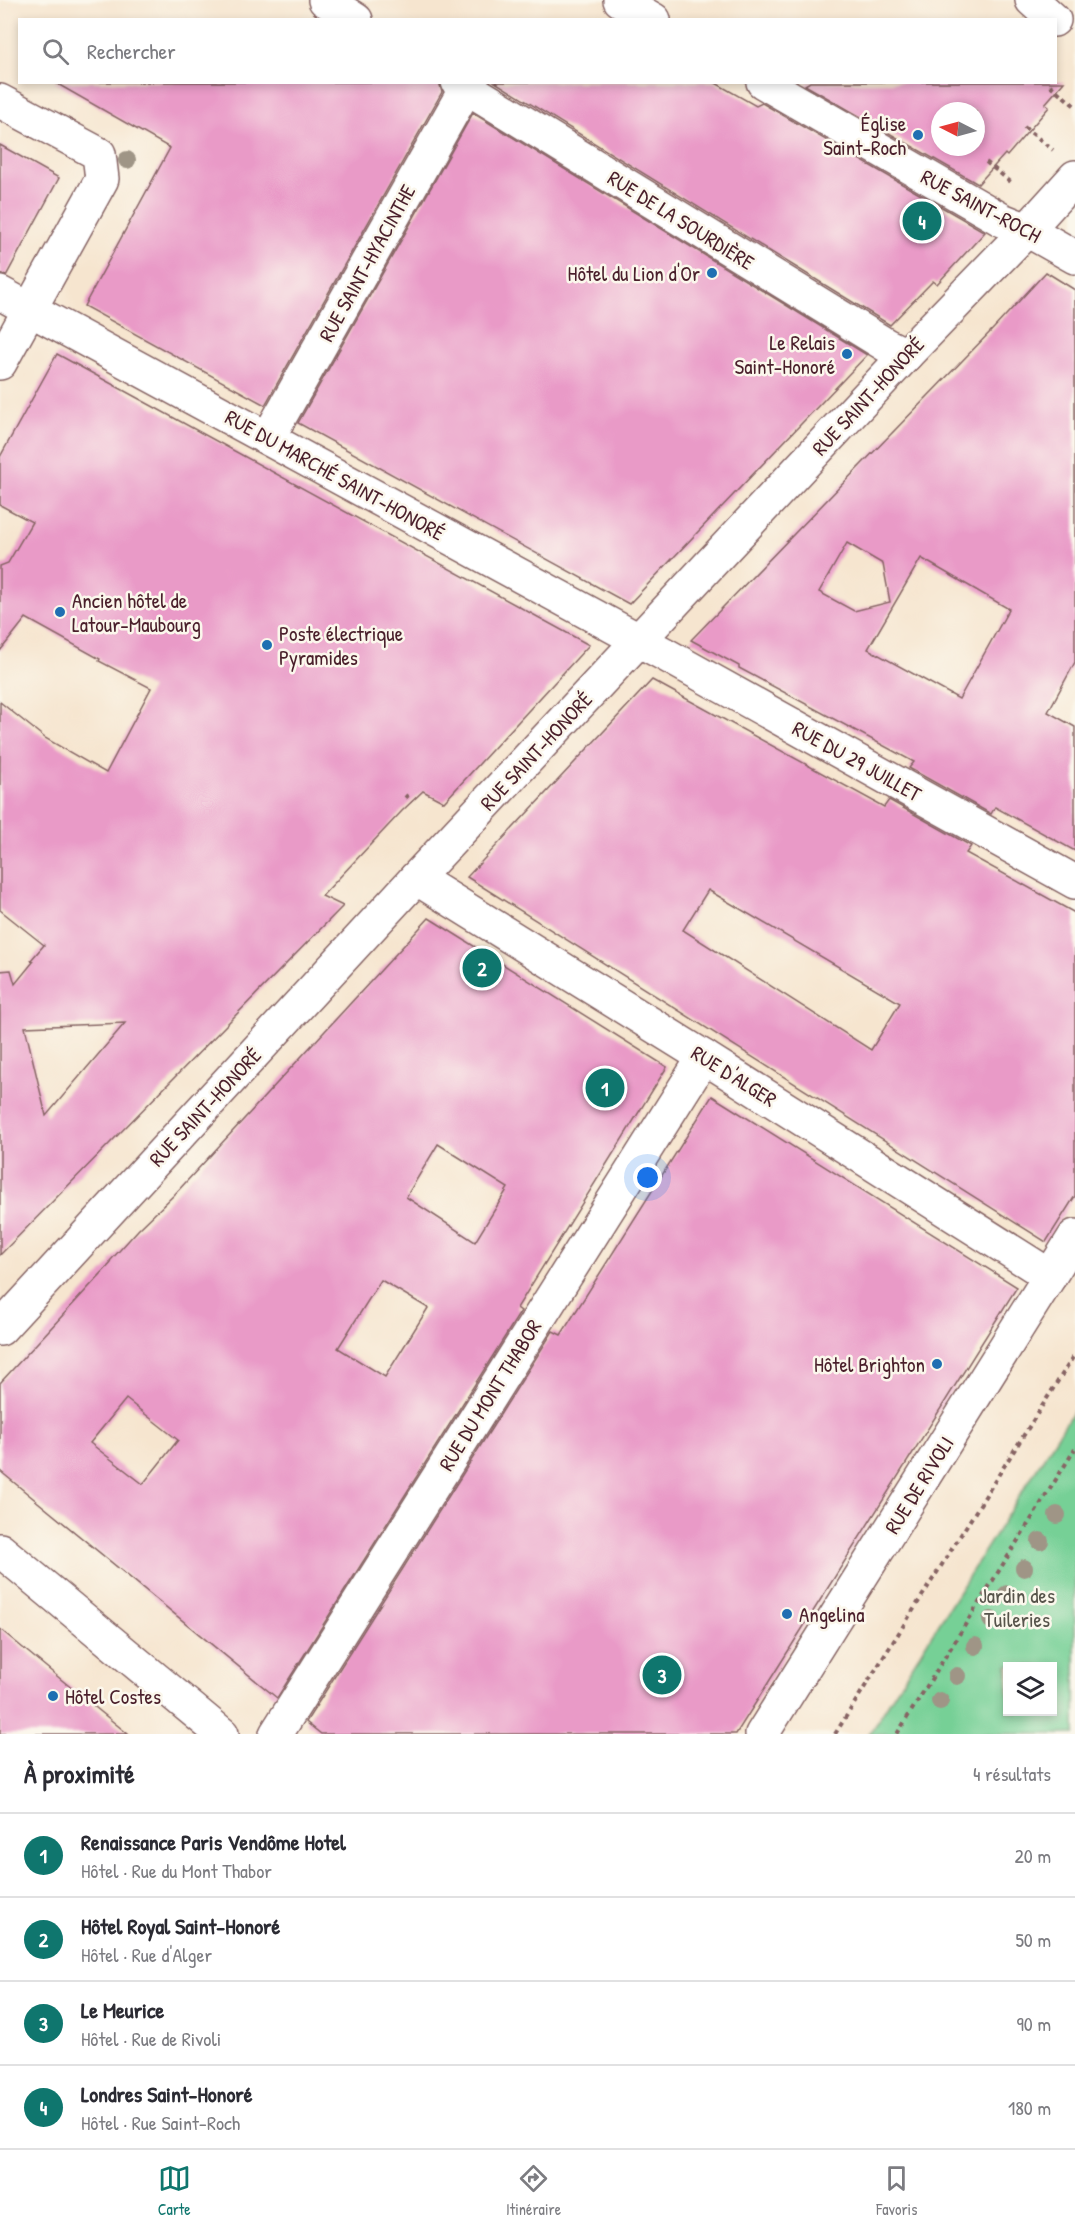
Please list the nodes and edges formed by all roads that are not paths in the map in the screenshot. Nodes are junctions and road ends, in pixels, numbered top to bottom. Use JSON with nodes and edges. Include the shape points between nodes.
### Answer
{"nodes":[{"id":1,"x":325,"y":0,"type":"edge"},
{"id":2,"x":620,"y":0,"type":"edge"},
{"id":3,"x":1032,"y":0,"type":"edge"},
{"id":4,"x":353,"y":18,"type":"edge"},
{"id":5,"x":651,"y":18,"type":"edge"},
{"id":6,"x":1053,"y":18,"type":"edge"},
{"id":7,"x":1057,"y":22,"type":"edge"},
{"id":8,"x":1075,"y":38,"type":"edge"},
{"id":9,"x":766,"y":84,"type":"edge"},
{"id":10,"x":462,"y":85,"type":"edge"},
{"id":11,"x":0,"y":101,"type":"edge"},
{"id":12,"x":1075,"y":177,"type":"edge"},
{"id":13,"x":1027,"y":230,"type":"junction"},
{"id":14,"x":1075,"y":258,"type":"edge"},
{"id":15,"x":0,"y":293,"type":"edge"},
{"id":16,"x":32,"y":309,"type":"junction"},
{"id":17,"x":906,"y":355,"type":"junction"},
{"id":18,"x":0,"y":363,"type":"edge"},
{"id":19,"x":268,"y":438,"type":"junction"},
{"id":20,"x":639,"y":641,"type":"junction"},
{"id":21,"x":416,"y":878,"type":"junction"},
{"id":22,"x":1075,"y":882,"type":"edge"},
{"id":23,"x":704,"y":1057,"type":"junction"},
{"id":24,"x":1075,"y":1236,"type":"edge"},
{"id":25,"x":1050,"y":1276,"type":"junction"},
{"id":26,"x":0,"y":1329,"type":"edge"},
{"id":27,"x":0,"y":1550,"type":"edge"},
{"id":28,"x":222,"y":1734,"type":"edge"},
{"id":29,"x":276,"y":1734,"type":"edge"},
{"id":30,"x":762,"y":1734,"type":"edge"}],
"edges":[{"from":1,"to":4,"type":"street"},
{"from":2,"to":5,"type":"street"},
{"from":3,"to":6,"type":"street"},
{"from":7,"to":8,"type":"street"},
{"from":9,"to":13,"type":"street","name":"RUE SAINT-ROCH","via":[[1002,220]]},
{"from":10,"to":17,"type":"street","name":"RUE DE LA SOURDIÈRE"},
{"from":10,"to":19,"type":"street","name":"RUE SAINT-HYACINTHE"},
{"from":11,"to":16,"type":"street","via":[[99,153],[102,179]]},
{"from":12,"to":13,"type":"street","name":"RUE SAINT-HONORÉ"},
{"from":13,"to":14,"type":"street","name":"RUE SAINT-ROCH"},
{"from":13,"to":17,"type":"street","name":"RUE SAINT-HONORÉ"},
{"from":15,"to":16,"type":"street","name":"RUE DU MARCHÉ SAINT-HONORÉ"},
{"from":16,"to":18,"type":"street"},
{"from":16,"to":19,"type":"street","name":"RUE DU MARCHÉ SAINT-HONORÉ"},
{"from":17,"to":20,"type":"street","name":"RUE SAINT-HONORÉ"},
{"from":19,"to":20,"type":"street","name":"RUE DU MARCHÉ SAINT-HONORÉ"},
{"from":20,"to":21,"type":"street","name":"RUE SAINT-HONORÉ"},
{"from":20,"to":22,"type":"street","name":"RUE DU 29 JUILLET"},
{"from":21,"to":23,"type":"street","name":"RUE D'ALGER"},
{"from":21,"to":26,"type":"street","name":"RUE SAINT-HONORÉ"},
{"from":23,"to":25,"type":"street","name":"RUE D'ALGER"},
{"from":23,"to":29,"type":"street","name":"RUE DU MONT THABOR"},
{"from":24,"to":25,"type":"street","name":"RUE DE RIVOLI"},
{"from":25,"to":30,"type":"street","name":"RUE DE RIVOLI"},
{"from":27,"to":28,"type":"street"}]}
